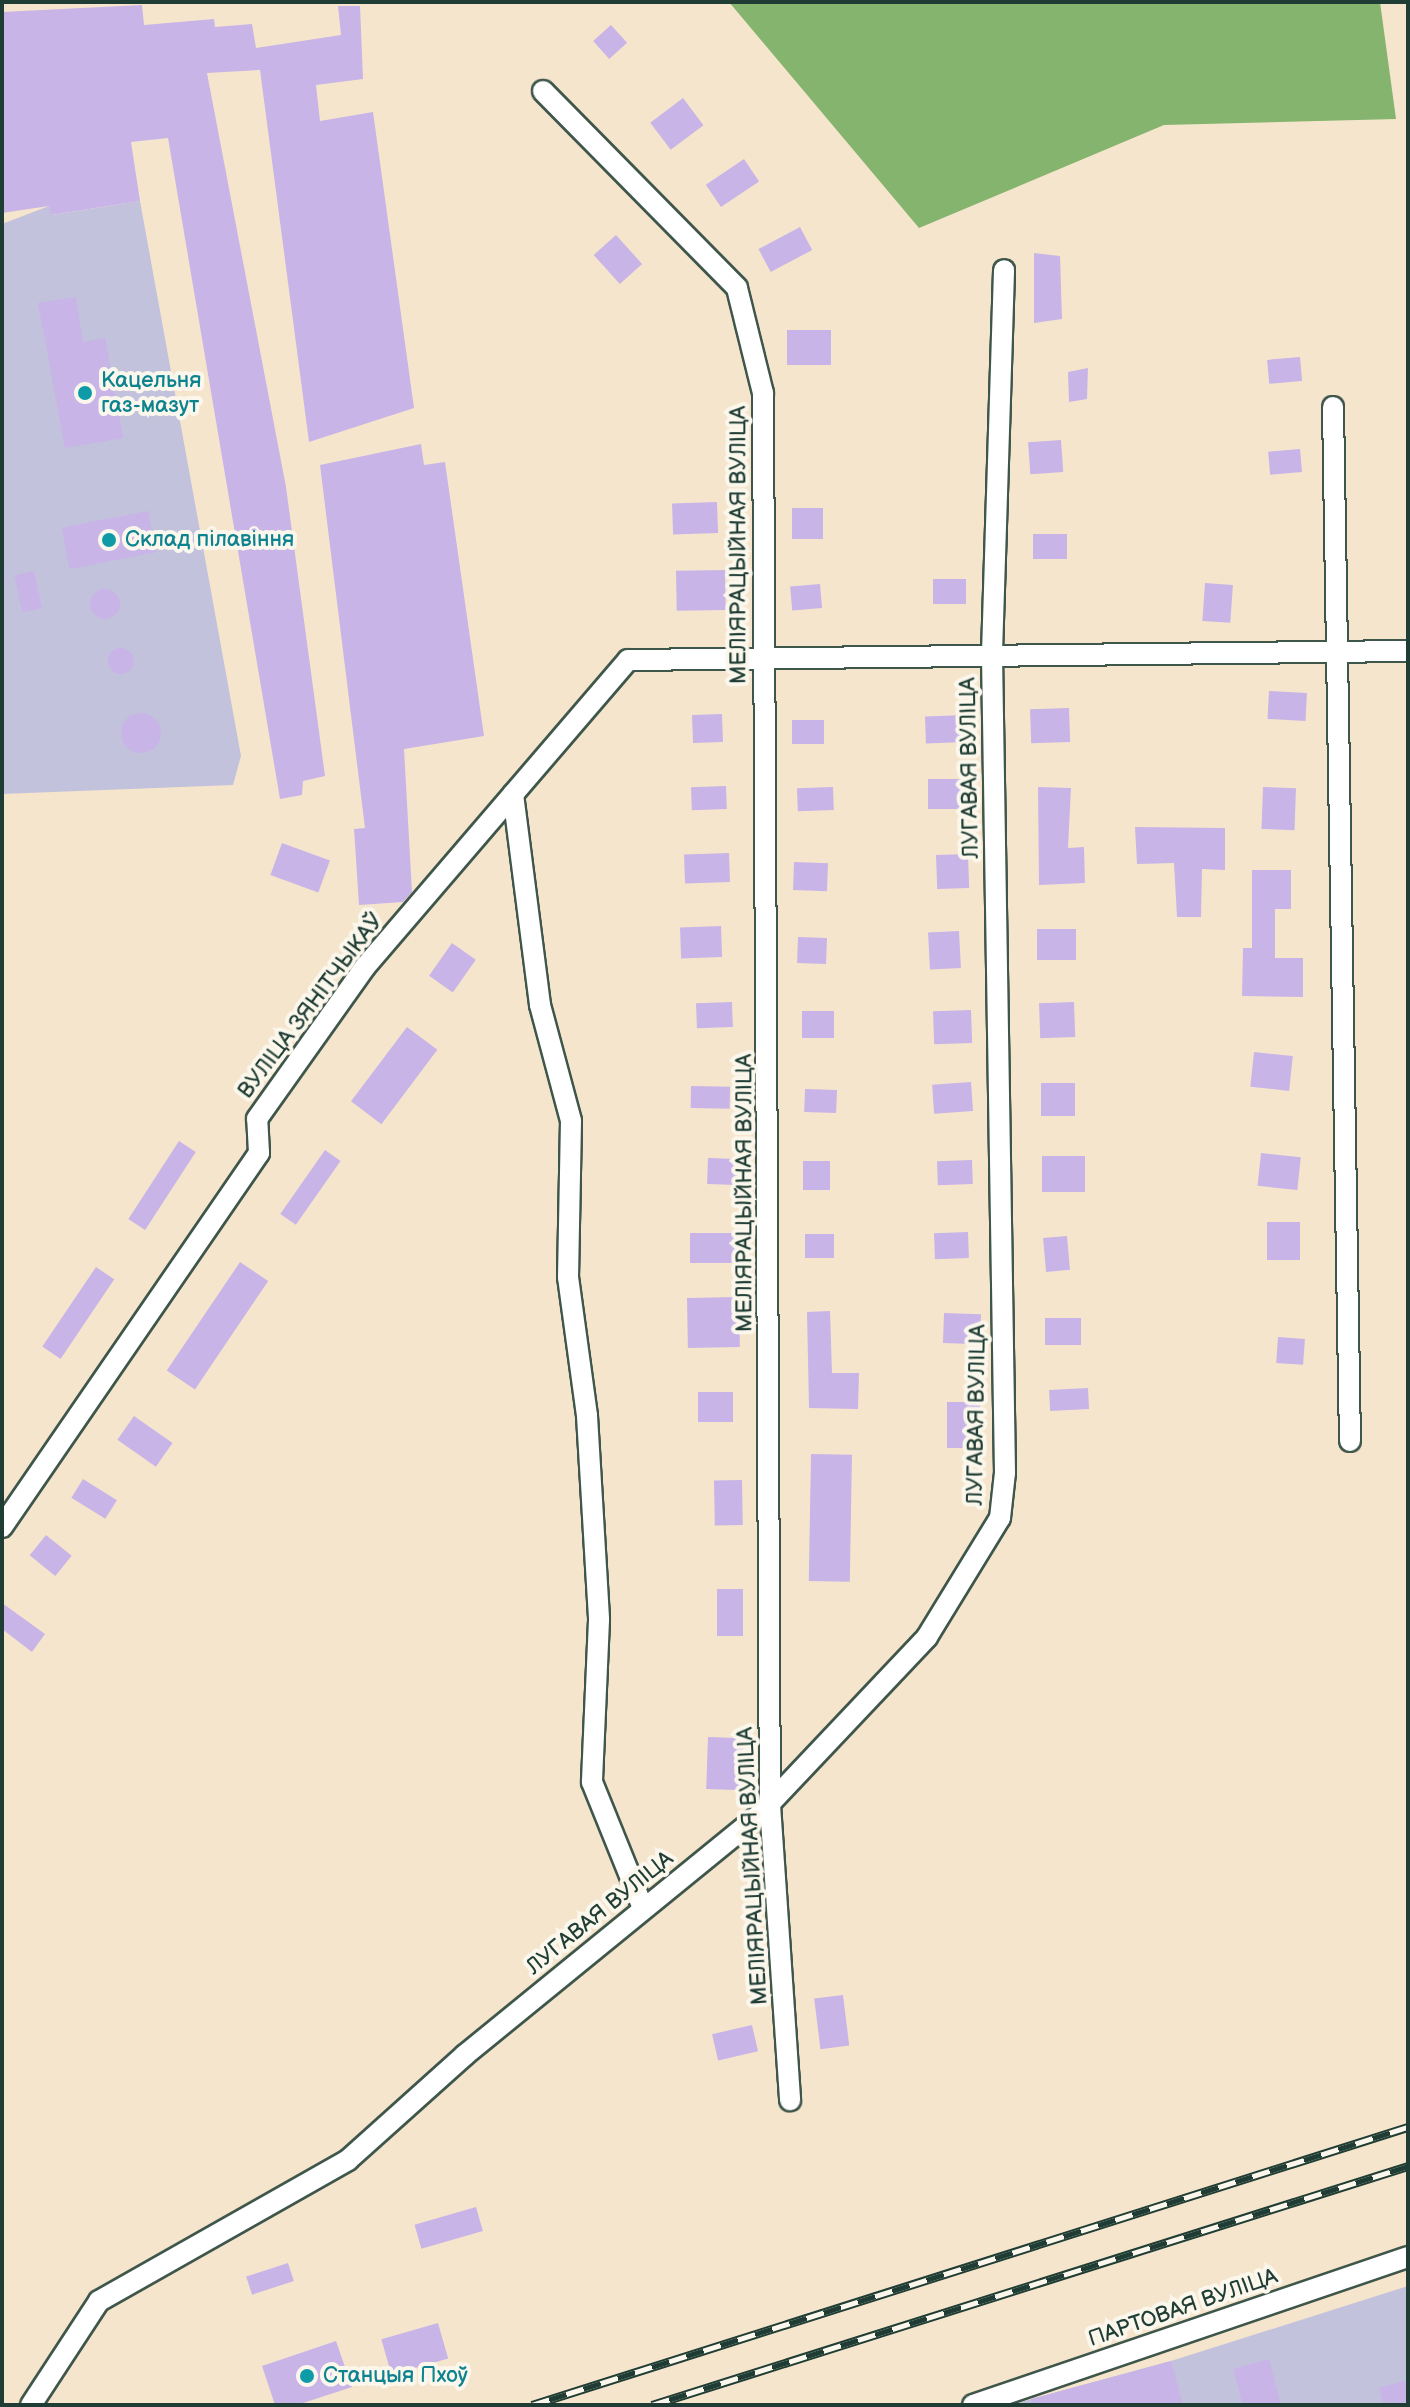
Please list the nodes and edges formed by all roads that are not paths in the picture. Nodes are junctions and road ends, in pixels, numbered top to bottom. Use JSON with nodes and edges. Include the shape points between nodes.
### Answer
{"nodes":[{"id":1,"x":543,"y":91,"type":"dead end"},
{"id":2,"x":1004,"y":270,"type":"dead end"},
{"id":3,"x":1333,"y":407,"type":"dead end"},
{"id":4,"x":1338,"y":650,"type":"junction"},
{"id":5,"x":1408,"y":651,"type":"edge"},
{"id":6,"x":992,"y":653,"type":"junction"},
{"id":7,"x":762,"y":657,"type":"junction"},
{"id":8,"x":513,"y":794,"type":"junction"},
{"id":9,"x":1350,"y":1441,"type":"dead end"},
{"id":10,"x":2,"y":1527,"type":"edge"},
{"id":11,"x":770,"y":1805,"type":"junction"},
{"id":12,"x":643,"y":1908,"type":"junction"},
{"id":13,"x":790,"y":2100,"type":"dead end"},
{"id":14,"x":1408,"y":2257,"type":"edge"},
{"id":15,"x":31,"y":2405,"type":"edge"},
{"id":16,"x":973,"y":2405,"type":"edge"}],
"edges":[{"from":1,"to":7,"type":"street","name":"МЕЛІЯРАЦЫЙНАЯ ВУЛІЦА","via":[[737,288],[763,393]]},
{"from":2,"to":6,"type":"street","name":"ЛУГАВАЯ ВУЛІЦА"},
{"from":3,"to":4,"type":"street"},
{"from":4,"to":5,"type":"street"},
{"from":4,"to":6,"type":"street"},
{"from":4,"to":9,"type":"street"},
{"from":6,"to":7,"type":"street"},
{"from":6,"to":11,"type":"street","name":"ЛУГАВАЯ ВУЛІЦА","via":[[1005,1473],[1000,1518],[927,1637]]},
{"from":7,"to":8,"type":"street","name":"ВУЛІЦА ЗЯНІТЧЫКАЎ","via":[[628,660]]},
{"from":7,"to":11,"type":"street","name":"МЕЛІЯРАЦЫЙНАЯ ВУЛІЦА","via":[[770,1167]]},
{"from":8,"to":10,"type":"street","name":"ВУЛІЦА ЗЯНІТЧЫКАЎ","via":[[365,967],[257,1119],[259,1153]]},
{"from":8,"to":12,"type":"street","via":[[540,1005],[571,1121],[568,1277],[587,1416],[599,1620],[592,1782]]},
{"from":11,"to":12,"type":"street","name":"ЛУГАВАЯ ВУЛІЦА"},
{"from":11,"to":13,"type":"street","name":"МЕЛІЯРАЦЫЙНАЯ ВУЛІЦА"},
{"from":12,"to":15,"type":"street","name":"ЛУГАВАЯ ВУЛІЦА","via":[[348,2160],[99,2301]]},
{"from":14,"to":16,"type":"street","name":"ПАРТОВАЯ ВУЛІЦА"}]}
